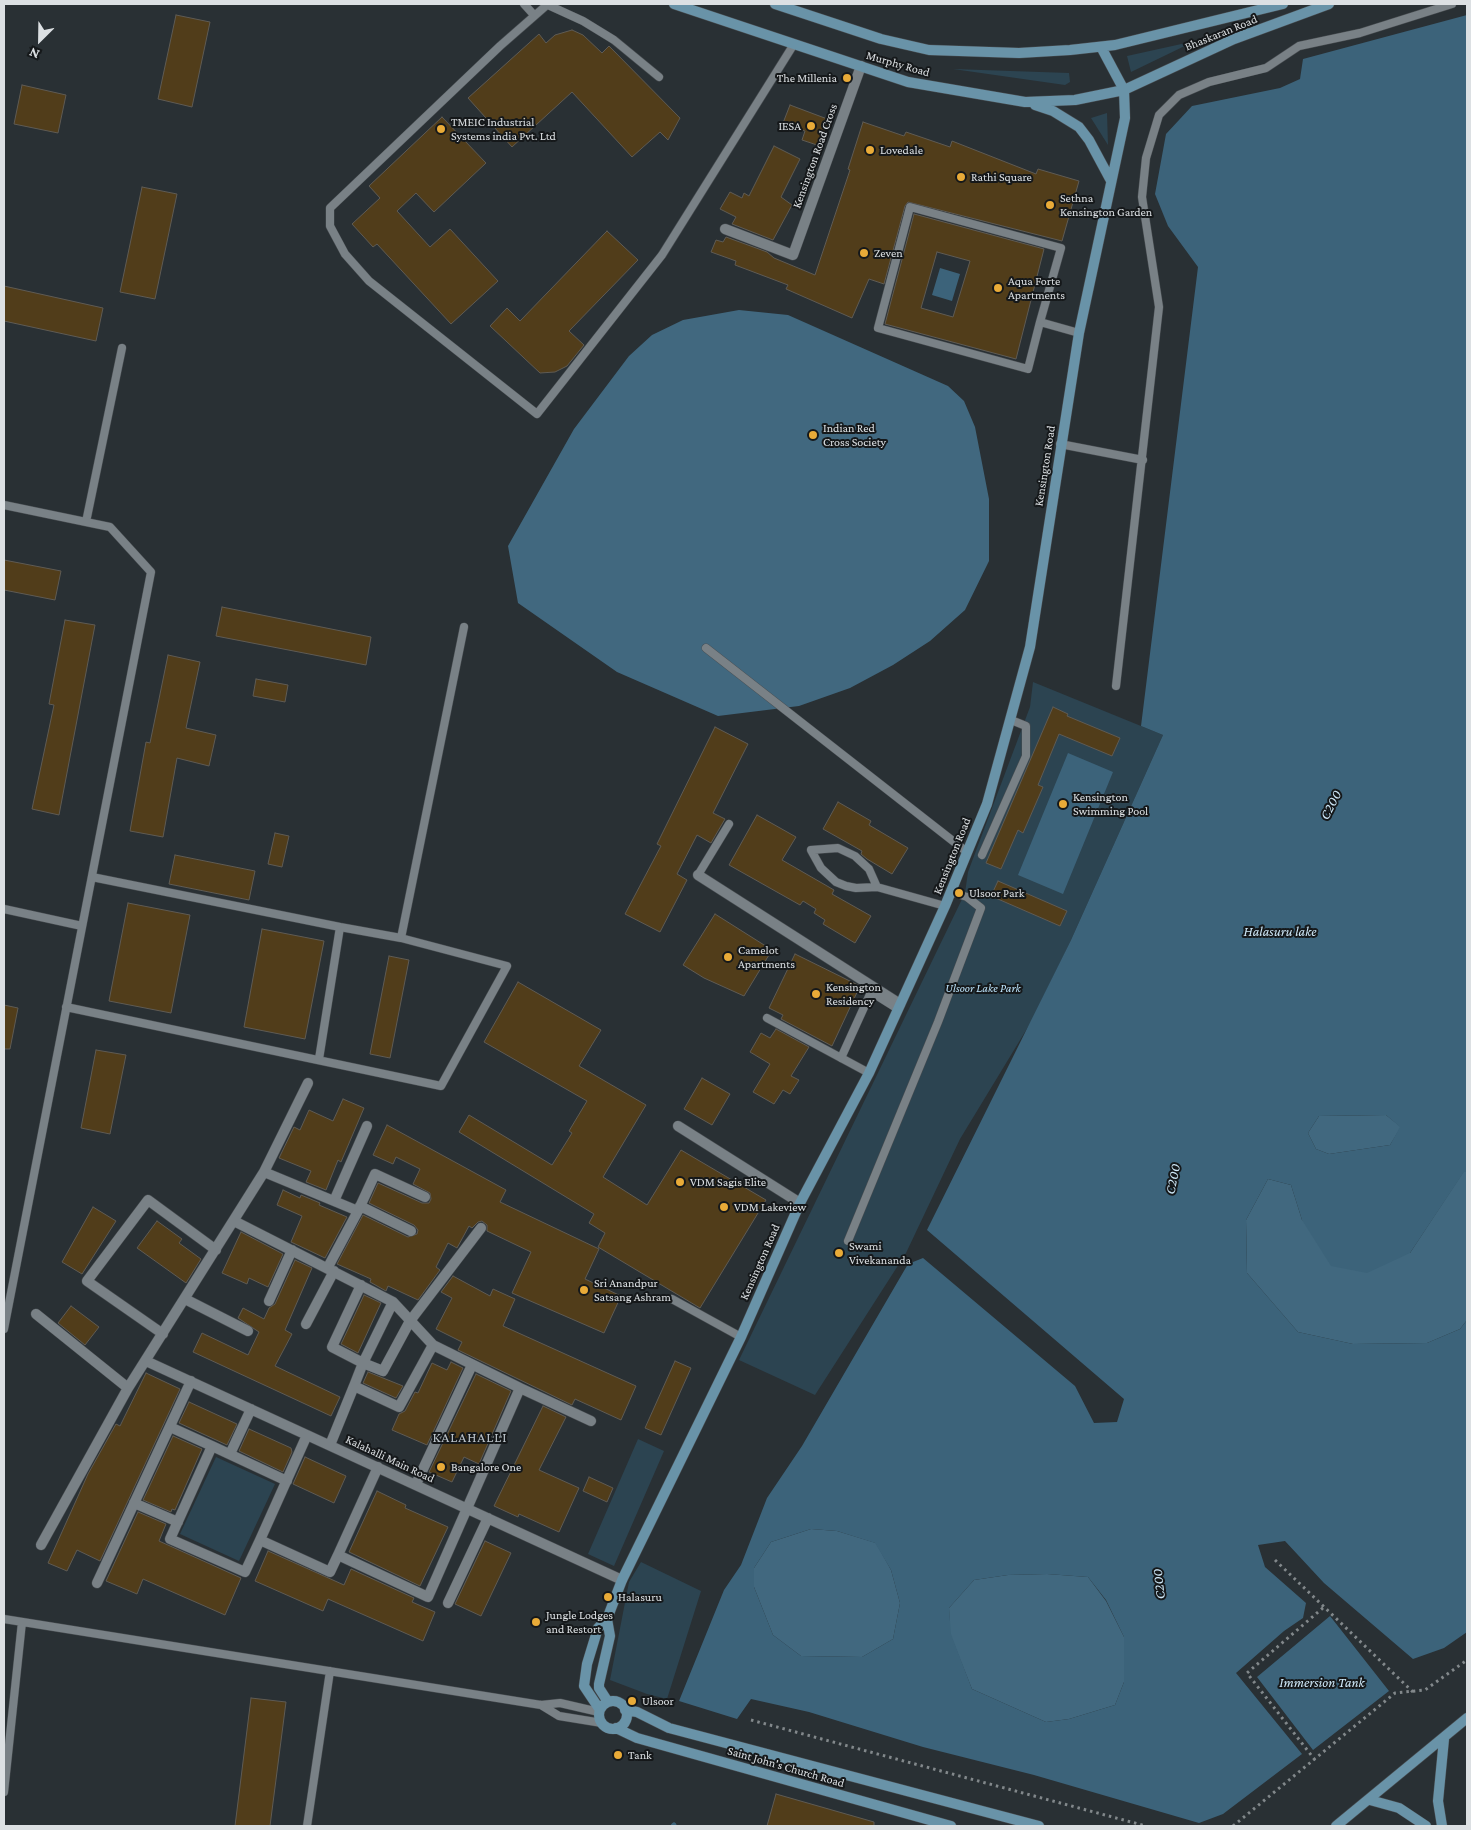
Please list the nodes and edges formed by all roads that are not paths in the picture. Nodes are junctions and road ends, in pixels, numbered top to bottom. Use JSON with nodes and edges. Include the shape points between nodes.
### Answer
{"nodes":[{"id":1,"x":524,"y":4,"type":"edge"},
{"id":2,"x":548,"y":4,"type":"edge"},
{"id":3,"x":674,"y":4,"type":"edge"},
{"id":4,"x":775,"y":4,"type":"edge"},
{"id":5,"x":1283,"y":4,"type":"edge"},
{"id":6,"x":1329,"y":4,"type":"edge"},
{"id":7,"x":1452,"y":4,"type":"edge"},
{"id":8,"x":534,"y":15,"type":"junction"},
{"id":9,"x":794,"y":44,"type":"junction"},
{"id":10,"x":1101,"y":47,"type":"junction"},
{"id":11,"x":861,"y":66,"type":"junction"},
{"id":12,"x":659,"y":77,"type":"dead end"},
{"id":13,"x":1124,"y":90,"type":"junction"},
{"id":14,"x":1024,"y":102,"type":"junction"},
{"id":15,"x":1110,"y":180,"type":"junction"},
{"id":16,"x":725,"y":229,"type":"dead end"},
{"id":17,"x":1040,"y":322,"type":"junction"},
{"id":18,"x":1079,"y":333,"type":"junction"},
{"id":19,"x":122,"y":348,"type":"dead end"},
{"id":20,"x":1060,"y":444,"type":"junction"},
{"id":21,"x":1143,"y":460,"type":"junction"},
{"id":22,"x":4,"y":505,"type":"edge"},
{"id":23,"x":86,"y":522,"type":"junction"},
{"id":24,"x":464,"y":626,"type":"dead end"},
{"id":25,"x":706,"y":648,"type":"dead end"},
{"id":26,"x":1116,"y":686,"type":"dead end"},
{"id":27,"x":1012,"y":720,"type":"junction"},
{"id":28,"x":729,"y":824,"type":"dead end"},
{"id":29,"x":967,"y":852,"type":"junction"},
{"id":30,"x":982,"y":855,"type":"dead end"},
{"id":31,"x":698,"y":875,"type":"joint"},
{"id":32,"x":92,"y":877,"type":"junction"},
{"id":33,"x":877,"y":887,"type":"junction"},
{"id":34,"x":951,"y":892,"type":"junction"},
{"id":35,"x":945,"y":906,"type":"junction"},
{"id":36,"x":4,"y":909,"type":"edge"},
{"id":37,"x":82,"y":926,"type":"junction"},
{"id":38,"x":340,"y":927,"type":"junction"},
{"id":39,"x":401,"y":938,"type":"junction"},
{"id":40,"x":66,"y":1007,"type":"junction"},
{"id":41,"x":899,"y":1007,"type":"junction"},
{"id":42,"x":767,"y":1018,"type":"dead end"},
{"id":43,"x":841,"y":1058,"type":"junction"},
{"id":44,"x":320,"y":1059,"type":"junction"},
{"id":45,"x":869,"y":1073,"type":"junction"},
{"id":46,"x":308,"y":1083,"type":"dead end"},
{"id":47,"x":367,"y":1126,"type":"dead end"},
{"id":48,"x":678,"y":1126,"type":"dead end"},
{"id":49,"x":264,"y":1172,"type":"junction"},
{"id":50,"x":425,"y":1197,"type":"dead end"},
{"id":51,"x":334,"y":1201,"type":"junction"},
{"id":52,"x":800,"y":1203,"type":"junction"},
{"id":53,"x":359,"y":1209,"type":"junction"},
{"id":54,"x":234,"y":1221,"type":"junction"},
{"id":55,"x":481,"y":1228,"type":"dead end"},
{"id":56,"x":411,"y":1231,"type":"dead end"},
{"id":57,"x":848,"y":1241,"type":"dead end"},
{"id":58,"x":216,"y":1250,"type":"junction"},
{"id":59,"x":292,"y":1250,"type":"junction"},
{"id":60,"x":331,"y":1269,"type":"junction"},
{"id":61,"x":361,"y":1285,"type":"junction"},
{"id":62,"x":7,"y":1291,"type":"edge"},
{"id":63,"x":185,"y":1299,"type":"junction"},
{"id":64,"x":672,"y":1299,"type":"dead end"},
{"id":65,"x":269,"y":1301,"type":"dead end"},
{"id":66,"x":392,"y":1302,"type":"junction"},
{"id":67,"x":36,"y":1314,"type":"dead end"},
{"id":68,"x":410,"y":1321,"type":"junction"},
{"id":69,"x":306,"y":1324,"type":"dead end"},
{"id":70,"x":4,"y":1329,"type":"edge"},
{"id":71,"x":248,"y":1331,"type":"dead end"},
{"id":72,"x":163,"y":1334,"type":"junction"},
{"id":73,"x":741,"y":1337,"type":"junction"},
{"id":74,"x":433,"y":1345,"type":"junction"},
{"id":75,"x":146,"y":1361,"type":"junction"},
{"id":76,"x":363,"y":1363,"type":"junction"},
{"id":77,"x":472,"y":1365,"type":"junction"},
{"id":78,"x":191,"y":1381,"type":"junction"},
{"id":79,"x":354,"y":1386,"type":"junction"},
{"id":80,"x":128,"y":1388,"type":"junction"},
{"id":81,"x":520,"y":1388,"type":"junction"},
{"id":82,"x":252,"y":1409,"type":"junction"},
{"id":83,"x":591,"y":1422,"type":"dead end"},
{"id":84,"x":170,"y":1427,"type":"junction"},
{"id":85,"x":308,"y":1435,"type":"junction"},
{"id":86,"x":330,"y":1445,"type":"junction"},
{"id":87,"x":212,"y":1446,"type":"junction"},
{"id":88,"x":230,"y":1454,"type":"junction"},
{"id":89,"x":378,"y":1467,"type":"junction"},
{"id":90,"x":287,"y":1481,"type":"junction"},
{"id":91,"x":416,"y":1484,"type":"junction"},
{"id":92,"x":134,"y":1503,"type":"junction"},
{"id":93,"x":469,"y":1509,"type":"junction"},
{"id":94,"x":488,"y":1518,"type":"junction"},
{"id":95,"x":178,"y":1522,"type":"junction"},
{"id":96,"x":260,"y":1540,"type":"junction"},
{"id":97,"x":41,"y":1545,"type":"dead end"},
{"id":98,"x":338,"y":1555,"type":"junction"},
{"id":99,"x":622,"y":1580,"type":"junction"},
{"id":100,"x":97,"y":1583,"type":"dead end"},
{"id":101,"x":448,"y":1603,"type":"dead end"},
{"id":102,"x":4,"y":1619,"type":"edge"},
{"id":103,"x":607,"y":1619,"type":"junction"},
{"id":104,"x":22,"y":1622,"type":"junction"},
{"id":105,"x":330,"y":1671,"type":"junction"},
{"id":106,"x":608,"y":1702,"type":"junction"},
{"id":107,"x":541,"y":1705,"type":"junction"},
{"id":108,"x":625,"y":1710,"type":"junction"},
{"id":109,"x":600,"y":1711,"type":"junction"},
{"id":110,"x":1467,"y":1718,"type":"edge"},
{"id":111,"x":602,"y":1723,"type":"junction"},
{"id":112,"x":616,"y":1728,"type":"junction"},
{"id":113,"x":1444,"y":1739,"type":"junction"},
{"id":114,"x":4,"y":1792,"type":"edge"},
{"id":115,"x":1370,"y":1800,"type":"junction"},
{"id":116,"x":307,"y":1826,"type":"edge"},
{"id":117,"x":951,"y":1826,"type":"edge"},
{"id":118,"x":1040,"y":1826,"type":"edge"},
{"id":119,"x":1336,"y":1826,"type":"edge"},
{"id":120,"x":1426,"y":1826,"type":"edge"},
{"id":121,"x":1442,"y":1826,"type":"edge"}],
"edges":[{"from":1,"to":8,"type":"lane"},
{"from":2,"to":8,"type":"lane"},
{"from":2,"to":12,"type":"lane","via":[[614,40]]},
{"from":3,"to":9,"type":"main road","name":"Murphy Road"},
{"from":4,"to":10,"type":"main road","name":"Murphy Road","via":[[881,40],[929,50],[1019,53]]},
{"from":5,"to":10,"type":"main road","name":"Bhaskaran Road"},
{"from":6,"to":13,"type":"main road","name":"Bhaskaran Road","via":[[1234,39]]},
{"from":7,"to":21,"type":"lane","via":[[1360,32],[1299,46],[1266,68],[1210,82],[1179,95],[1159,114],[1146,158],[1142,197],[1159,307]]},
{"from":8,"to":9,"type":"lane","via":[[330,208],[330,226],[345,254],[370,281],[537,414],[662,255]]},
{"from":9,"to":11,"type":"main road","name":"Murphy Road"},
{"from":10,"to":13,"type":"main road","name":"Kensington Road"},
{"from":11,"to":14,"type":"main road","name":"Murphy Road","via":[[908,82]]},
{"from":11,"to":16,"type":"street","name":"Kensington Road Cross","via":[[793,255]]},
{"from":13,"to":14,"type":"main road","name":"Murphy Road","via":[[1075,100]]},
{"from":13,"to":15,"type":"main road","name":"Kensington Road","via":[[1125,118]]},
{"from":14,"to":15,"type":"main road","via":[[1053,110],[1079,127],[1090,140]]},
{"from":15,"to":18,"type":"main road","name":"Kensington Road"},
{"from":17,"to":17,"type":"lane","via":[[1061,248],[910,207],[878,328],[1028,368]]},
{"from":17,"to":18,"type":"lane"},
{"from":18,"to":20,"type":"main road","name":"Kensington Road"},
{"from":19,"to":23,"type":"lane"},
{"from":20,"to":21,"type":"lane"},
{"from":20,"to":27,"type":"main road","name":"Kensington Road","via":[[1030,647]]},
{"from":21,"to":26,"type":"lane"},
{"from":22,"to":23,"type":"lane"},
{"from":23,"to":32,"type":"lane","via":[[110,527],[151,572]]},
{"from":24,"to":39,"type":"lane"},
{"from":25,"to":29,"type":"lane"},
{"from":27,"to":29,"type":"main road","name":"Kensington Road","via":[[987,804]]},
{"from":27,"to":30,"type":"lane","via":[[1026,726],[1026,756]]},
{"from":28,"to":31,"type":"lane"},
{"from":29,"to":34,"type":"main road","name":"Kensington Road"},
{"from":31,"to":41,"type":"street"},
{"from":32,"to":37,"type":"lane"},
{"from":32,"to":38,"type":"lane"},
{"from":33,"to":33,"type":"lane","via":[[856,888],[836,882],[820,868],[811,850],[838,848],[855,856],[869,869]]},
{"from":33,"to":35,"type":"lane"},
{"from":34,"to":35,"type":"main road","name":"Kensington Road"},
{"from":34,"to":57,"type":"lane","via":[[967,897],[981,908]]},
{"from":35,"to":41,"type":"main road","name":"Kensington Road"},
{"from":36,"to":37,"type":"lane"},
{"from":37,"to":40,"type":"lane"},
{"from":38,"to":39,"type":"lane"},
{"from":38,"to":44,"type":"lane"},
{"from":39,"to":44,"type":"lane","via":[[507,966],[441,1086]]},
{"from":40,"to":44,"type":"lane"},
{"from":40,"to":62,"type":"lane"},
{"from":41,"to":43,"type":"lane","via":[[871,992]]},
{"from":41,"to":45,"type":"main road","name":"Kensington Road"},
{"from":42,"to":43,"type":"lane"},
{"from":43,"to":45,"type":"lane"},
{"from":45,"to":52,"type":"main road","name":"Kensington Road"},
{"from":46,"to":49,"type":"street"},
{"from":47,"to":51,"type":"street"},
{"from":48,"to":52,"type":"street"},
{"from":49,"to":51,"type":"street"},
{"from":49,"to":54,"type":"street"},
{"from":50,"to":53,"type":"street","via":[[375,1174]]},
{"from":51,"to":53,"type":"street"},
{"from":52,"to":73,"type":"main road","name":"Kensington Road"},
{"from":53,"to":56,"type":"street"},
{"from":53,"to":60,"type":"street"},
{"from":54,"to":58,"type":"street"},
{"from":54,"to":59,"type":"street"},
{"from":55,"to":68,"type":"street"},
{"from":58,"to":63,"type":"street"},
{"from":58,"to":72,"type":"street","via":[[148,1200],[87,1282]]},
{"from":59,"to":60,"type":"street"},
{"from":59,"to":65,"type":"street"},
{"from":60,"to":61,"type":"street"},
{"from":60,"to":69,"type":"street"},
{"from":61,"to":66,"type":"street"},
{"from":61,"to":76,"type":"street","via":[[332,1347]]},
{"from":62,"to":70,"type":"lane"},
{"from":63,"to":71,"type":"street"},
{"from":63,"to":72,"type":"street"},
{"from":64,"to":73,"type":"lane"},
{"from":66,"to":68,"type":"street"},
{"from":66,"to":76,"type":"street"},
{"from":67,"to":80,"type":"street"},
{"from":68,"to":74,"type":"street"},
{"from":68,"to":76,"type":"street","via":[[383,1372]]},
{"from":72,"to":75,"type":"street"},
{"from":73,"to":99,"type":"main road","name":"Kensington Road"},
{"from":74,"to":77,"type":"street"},
{"from":74,"to":79,"type":"street","via":[[398,1407]]},
{"from":75,"to":78,"type":"street","name":"Kalahalli Main Road"},
{"from":75,"to":80,"type":"street"},
{"from":76,"to":79,"type":"street"},
{"from":77,"to":81,"type":"street"},
{"from":77,"to":91,"type":"street"},
{"from":78,"to":82,"type":"street","name":"Kalahalli Main Road"},
{"from":78,"to":84,"type":"street"},
{"from":79,"to":86,"type":"street"},
{"from":80,"to":97,"type":"street"},
{"from":81,"to":83,"type":"street"},
{"from":81,"to":93,"type":"street"},
{"from":82,"to":85,"type":"street","name":"Kalahalli Main Road"},
{"from":82,"to":88,"type":"street"},
{"from":84,"to":87,"type":"street"},
{"from":84,"to":92,"type":"street"},
{"from":85,"to":86,"type":"street","name":"Kalahalli Main Road"},
{"from":85,"to":90,"type":"street"},
{"from":86,"to":89,"type":"street","name":"Kalahalli Main Road"},
{"from":87,"to":88,"type":"street"},
{"from":87,"to":95,"type":"street"},
{"from":88,"to":90,"type":"street"},
{"from":89,"to":91,"type":"street","name":"Kalahalli Main Road"},
{"from":89,"to":98,"type":"street"},
{"from":90,"to":96,"type":"street"},
{"from":91,"to":93,"type":"street","name":"Kalahalli Main Road"},
{"from":92,"to":95,"type":"street"},
{"from":92,"to":100,"type":"street"},
{"from":93,"to":94,"type":"street","name":"Kalahalli Main Road"},
{"from":93,"to":98,"type":"street","via":[[428,1597]]},
{"from":94,"to":99,"type":"street","name":"Kalahalli Main Road"},
{"from":94,"to":101,"type":"street"},
{"from":95,"to":96,"type":"street","via":[[170,1539],[245,1572]]},
{"from":96,"to":98,"type":"street","via":[[330,1572]]},
{"from":99,"to":103,"type":"main road","name":"Kensington Road"},
{"from":102,"to":104,"type":"lane"},
{"from":103,"to":106,"type":"main road","name":"Kensington Road","via":[[610,1636],[599,1688]]},
{"from":103,"to":109,"type":"main road","name":"Kensington Road","via":[[598,1628],[591,1647],[584,1686]]},
{"from":104,"to":105,"type":"lane"},
{"from":104,"to":114,"type":"lane"},
{"from":105,"to":107,"type":"lane"},
{"from":105,"to":116,"type":"lane"},
{"from":106,"to":108,"type":"main road","via":[[617,1702]]},
{"from":106,"to":109,"type":"main road"},
{"from":107,"to":109,"type":"lane","via":[[560,1704]]},
{"from":107,"to":111,"type":"lane","via":[[559,1716]]},
{"from":108,"to":112,"type":"main road","via":[[625,1721]]},
{"from":108,"to":118,"type":"main road","via":[[637,1712],[669,1728]]},
{"from":109,"to":111,"type":"main road"},
{"from":110,"to":113,"type":"main road"},
{"from":111,"to":112,"type":"main road","via":[[608,1728]]},
{"from":112,"to":117,"type":"main road","name":"Saint John's Church Road","via":[[637,1738]]},
{"from":113,"to":115,"type":"main road"},
{"from":113,"to":121,"type":"main road","via":[[1438,1801]]},
{"from":115,"to":119,"type":"main road"},
{"from":115,"to":120,"type":"main road","via":[[1399,1808]]}]}
